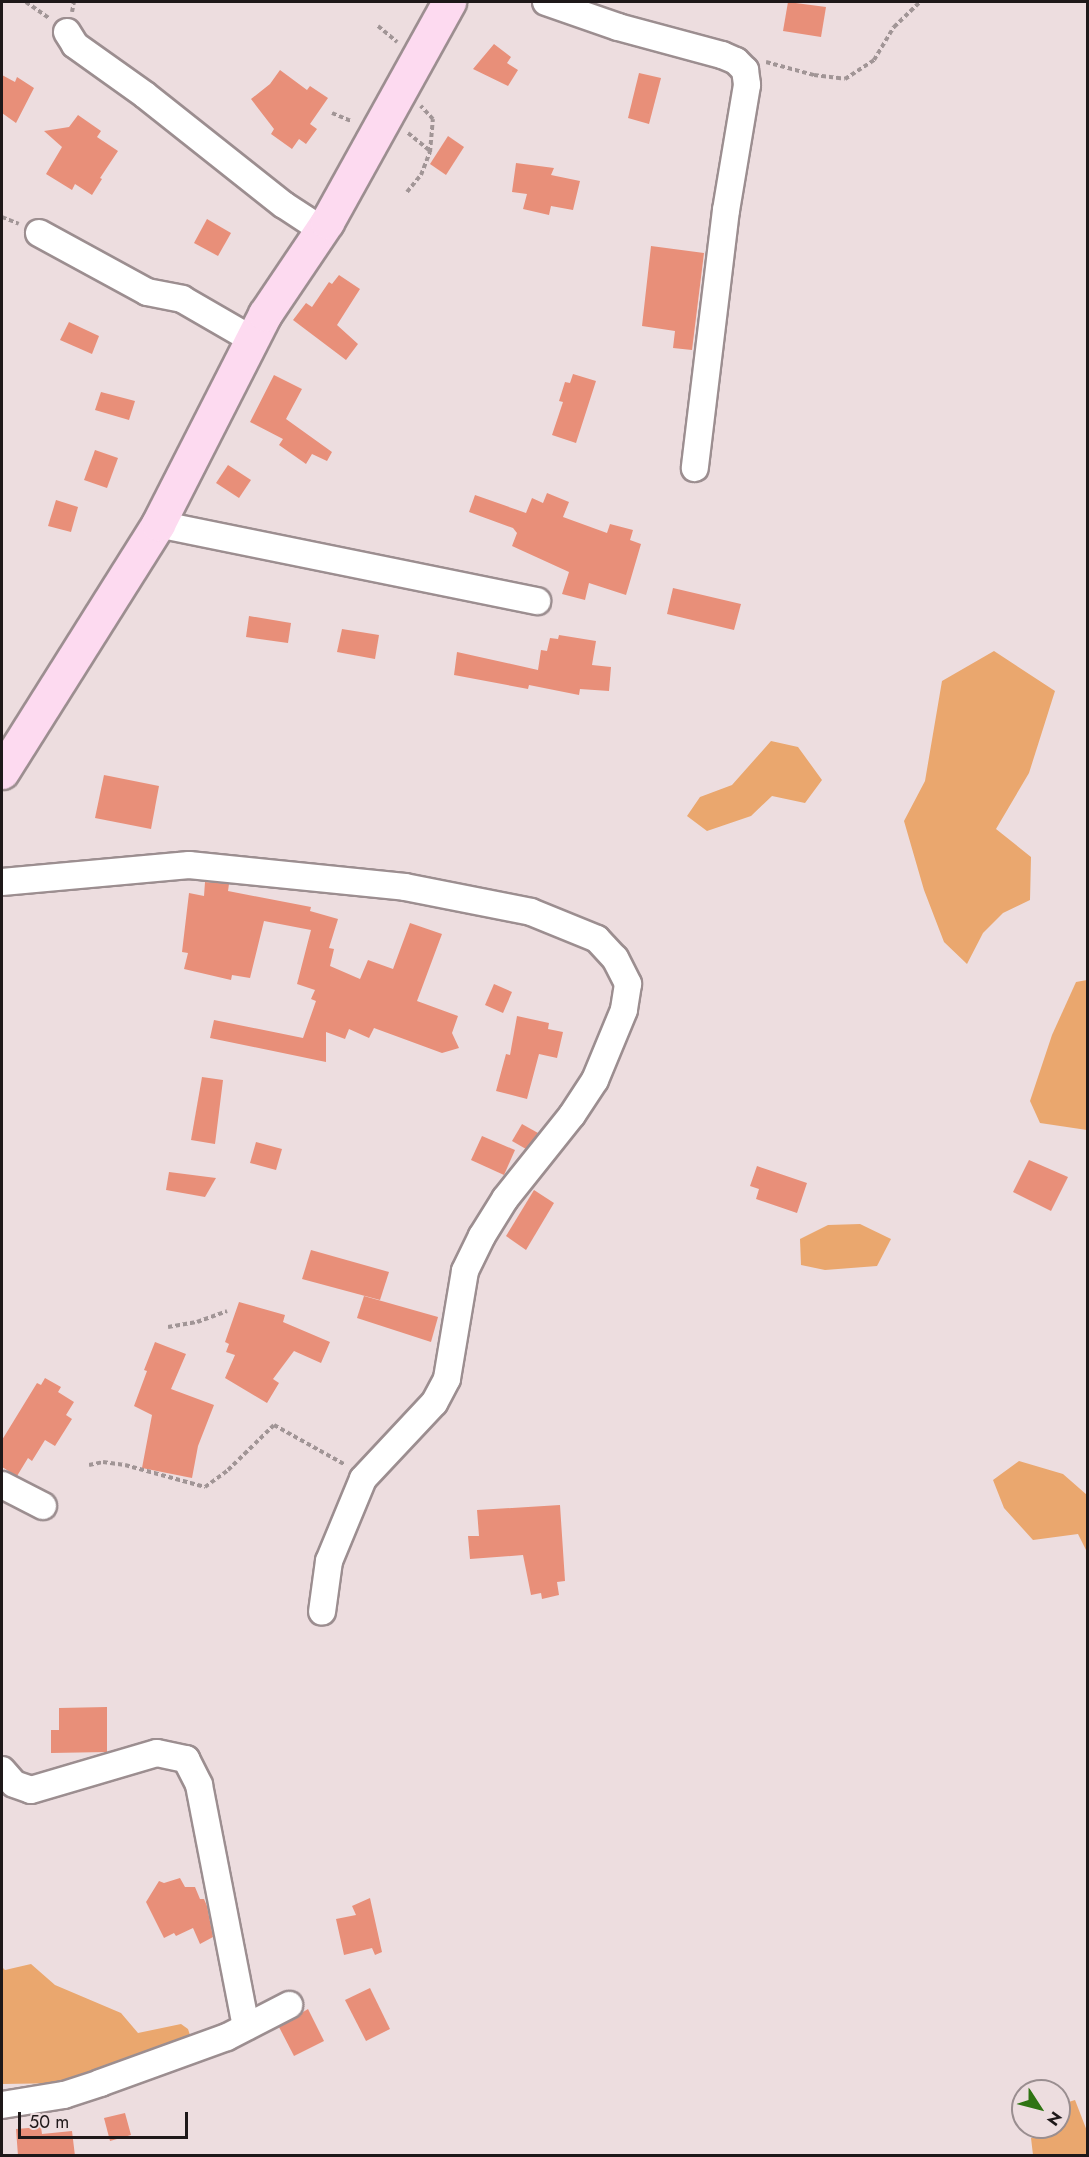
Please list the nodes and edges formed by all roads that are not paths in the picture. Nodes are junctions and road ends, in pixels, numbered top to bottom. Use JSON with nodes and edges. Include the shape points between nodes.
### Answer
{"nodes":[{"id":1,"x":449,"y":2,"type":"edge"},
{"id":2,"x":546,"y":2,"type":"edge"},
{"id":3,"x":67,"y":32,"type":"dead end"},
{"id":4,"x":322,"y":230,"type":"junction"},
{"id":5,"x":39,"y":233,"type":"dead end"},
{"id":6,"x":251,"y":339,"type":"junction"},
{"id":7,"x":695,"y":468,"type":"dead end"},
{"id":8,"x":158,"y":524,"type":"junction"},
{"id":9,"x":537,"y":602,"type":"dead end"},
{"id":10,"x":2,"y":772,"type":"edge"},
{"id":11,"x":2,"y":882,"type":"edge"},
{"id":12,"x":2,"y":1485,"type":"edge"},
{"id":13,"x":43,"y":1506,"type":"dead end"},
{"id":14,"x":322,"y":1612,"type":"dead end"},
{"id":15,"x":2,"y":1770,"type":"edge"},
{"id":16,"x":290,"y":2006,"type":"dead end"},
{"id":17,"x":246,"y":2026,"type":"junction"},
{"id":18,"x":2,"y":2105,"type":"edge"}],
"edges":[{"from":1,"to":4,"type":"street"},
{"from":2,"to":7,"type":"street","via":[[618,27],[722,55],[745,70],[747,85],[726,210]]},
{"from":3,"to":4,"type":"street","via":[[75,45]]},
{"from":4,"to":6,"type":"street"},
{"from":5,"to":6,"type":"street","via":[[147,292],[182,299]]},
{"from":6,"to":8,"type":"street"},
{"from":8,"to":9,"type":"street"},
{"from":8,"to":10,"type":"street"},
{"from":11,"to":14,"type":"street","via":[[189,865],[405,887],[531,912],[597,939],[615,958],[628,984],[624,1010],[595,1080],[505,1199],[465,1271],[447,1379],[434,1403],[363,1479],[329,1562]]},
{"from":12,"to":13,"type":"street"},
{"from":15,"to":17,"type":"street","via":[[14,1785],[31,1790],[157,1753],[186,1759],[199,1785]]},
{"from":16,"to":17,"type":"street"},
{"from":17,"to":18,"type":"street","via":[[227,2037],[64,2095]]}]}
